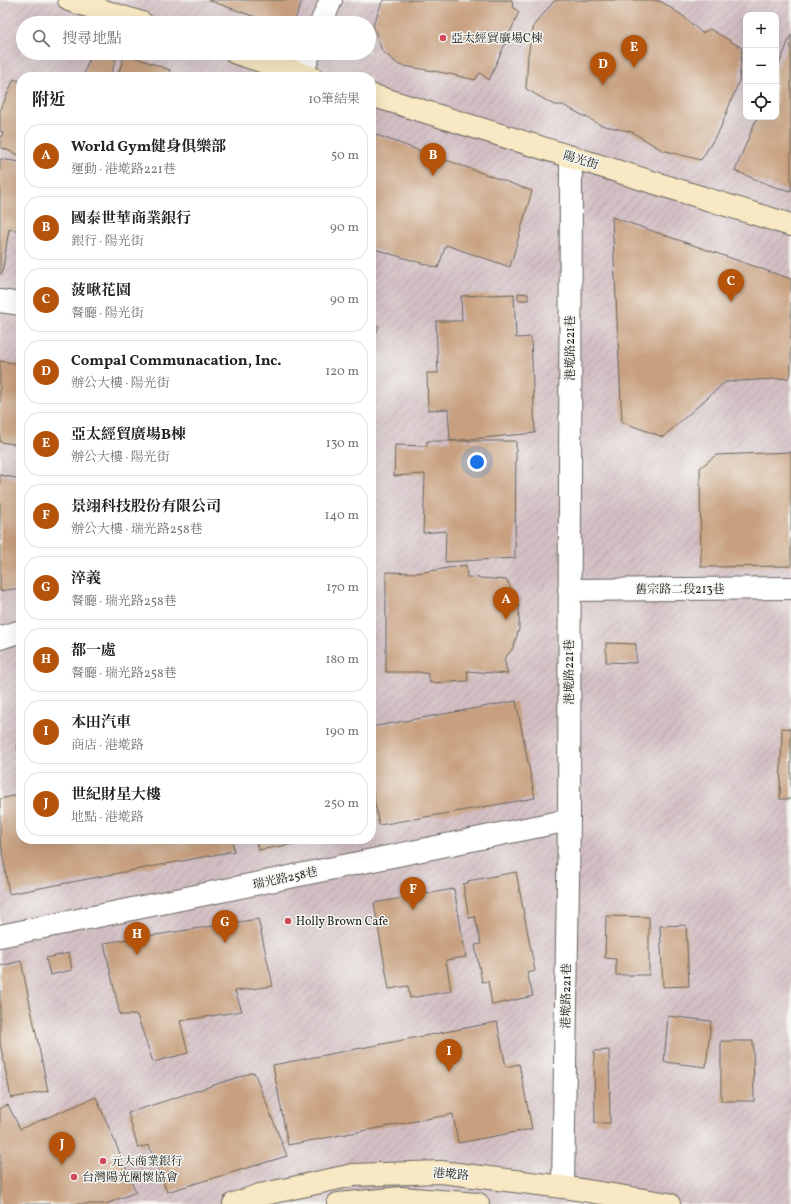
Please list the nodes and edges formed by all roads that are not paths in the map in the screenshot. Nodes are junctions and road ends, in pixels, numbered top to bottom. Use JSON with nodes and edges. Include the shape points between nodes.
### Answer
{"nodes":[{"id":1,"x":70,"y":0,"type":"edge"},
{"id":2,"x":331,"y":0,"type":"edge"},
{"id":3,"x":120,"y":16,"type":"edge"},
{"id":4,"x":324,"y":16,"type":"edge"},
{"id":5,"x":257,"y":60,"type":"edge"},
{"id":6,"x":308,"y":60,"type":"edge"},
{"id":7,"x":292,"y":72,"type":"edge"},
{"id":8,"x":305,"y":72,"type":"edge"},
{"id":9,"x":376,"y":97,"type":"edge"},
{"id":10,"x":571,"y":157,"type":"junction"},
{"id":11,"x":791,"y":225,"type":"edge"},
{"id":12,"x":0,"y":301,"type":"edge"},
{"id":13,"x":16,"y":303,"type":"edge"},
{"id":14,"x":791,"y":588,"type":"edge"},
{"id":15,"x":569,"y":590,"type":"junction"},
{"id":16,"x":16,"y":633,"type":"edge"},
{"id":17,"x":0,"y":638,"type":"edge"},
{"id":18,"x":570,"y":820,"type":"junction"},
{"id":19,"x":0,"y":936,"type":"edge"},
{"id":20,"x":563,"y":1187,"type":"junction"},
{"id":21,"x":234,"y":1204,"type":"edge"},
{"id":22,"x":338,"y":1204,"type":"edge"},
{"id":23,"x":478,"y":1204,"type":"edge"},
{"id":24,"x":669,"y":1204,"type":"edge"}],
"edges":[{"from":1,"to":3,"type":"street"},
{"from":2,"to":4,"type":"street"},
{"from":5,"to":7,"type":"street"},
{"from":6,"to":8,"type":"street"},
{"from":9,"to":10,"type":"street","name":"陽光街"},
{"from":10,"to":11,"type":"street","name":"陽光街"},
{"from":10,"to":15,"type":"street","name":"港墘路221巷"},
{"from":12,"to":13,"type":"street"},
{"from":14,"to":15,"type":"street","name":"舊宗路二段213巷"},
{"from":15,"to":18,"type":"street","name":"港墘路221巷"},
{"from":16,"to":17,"type":"street"},
{"from":18,"to":19,"type":"street","name":"瑞光路258巷"},
{"from":18,"to":20,"type":"street","name":"港墘路221巷"},
{"from":20,"to":21,"type":"street","name":"港墘路","via":[[441,1172],[353,1175],[260,1195]]},
{"from":20,"to":24,"type":"street","name":"港墘路"},
{"from":22,"to":23,"type":"street","via":[[400,1198]]}]}
